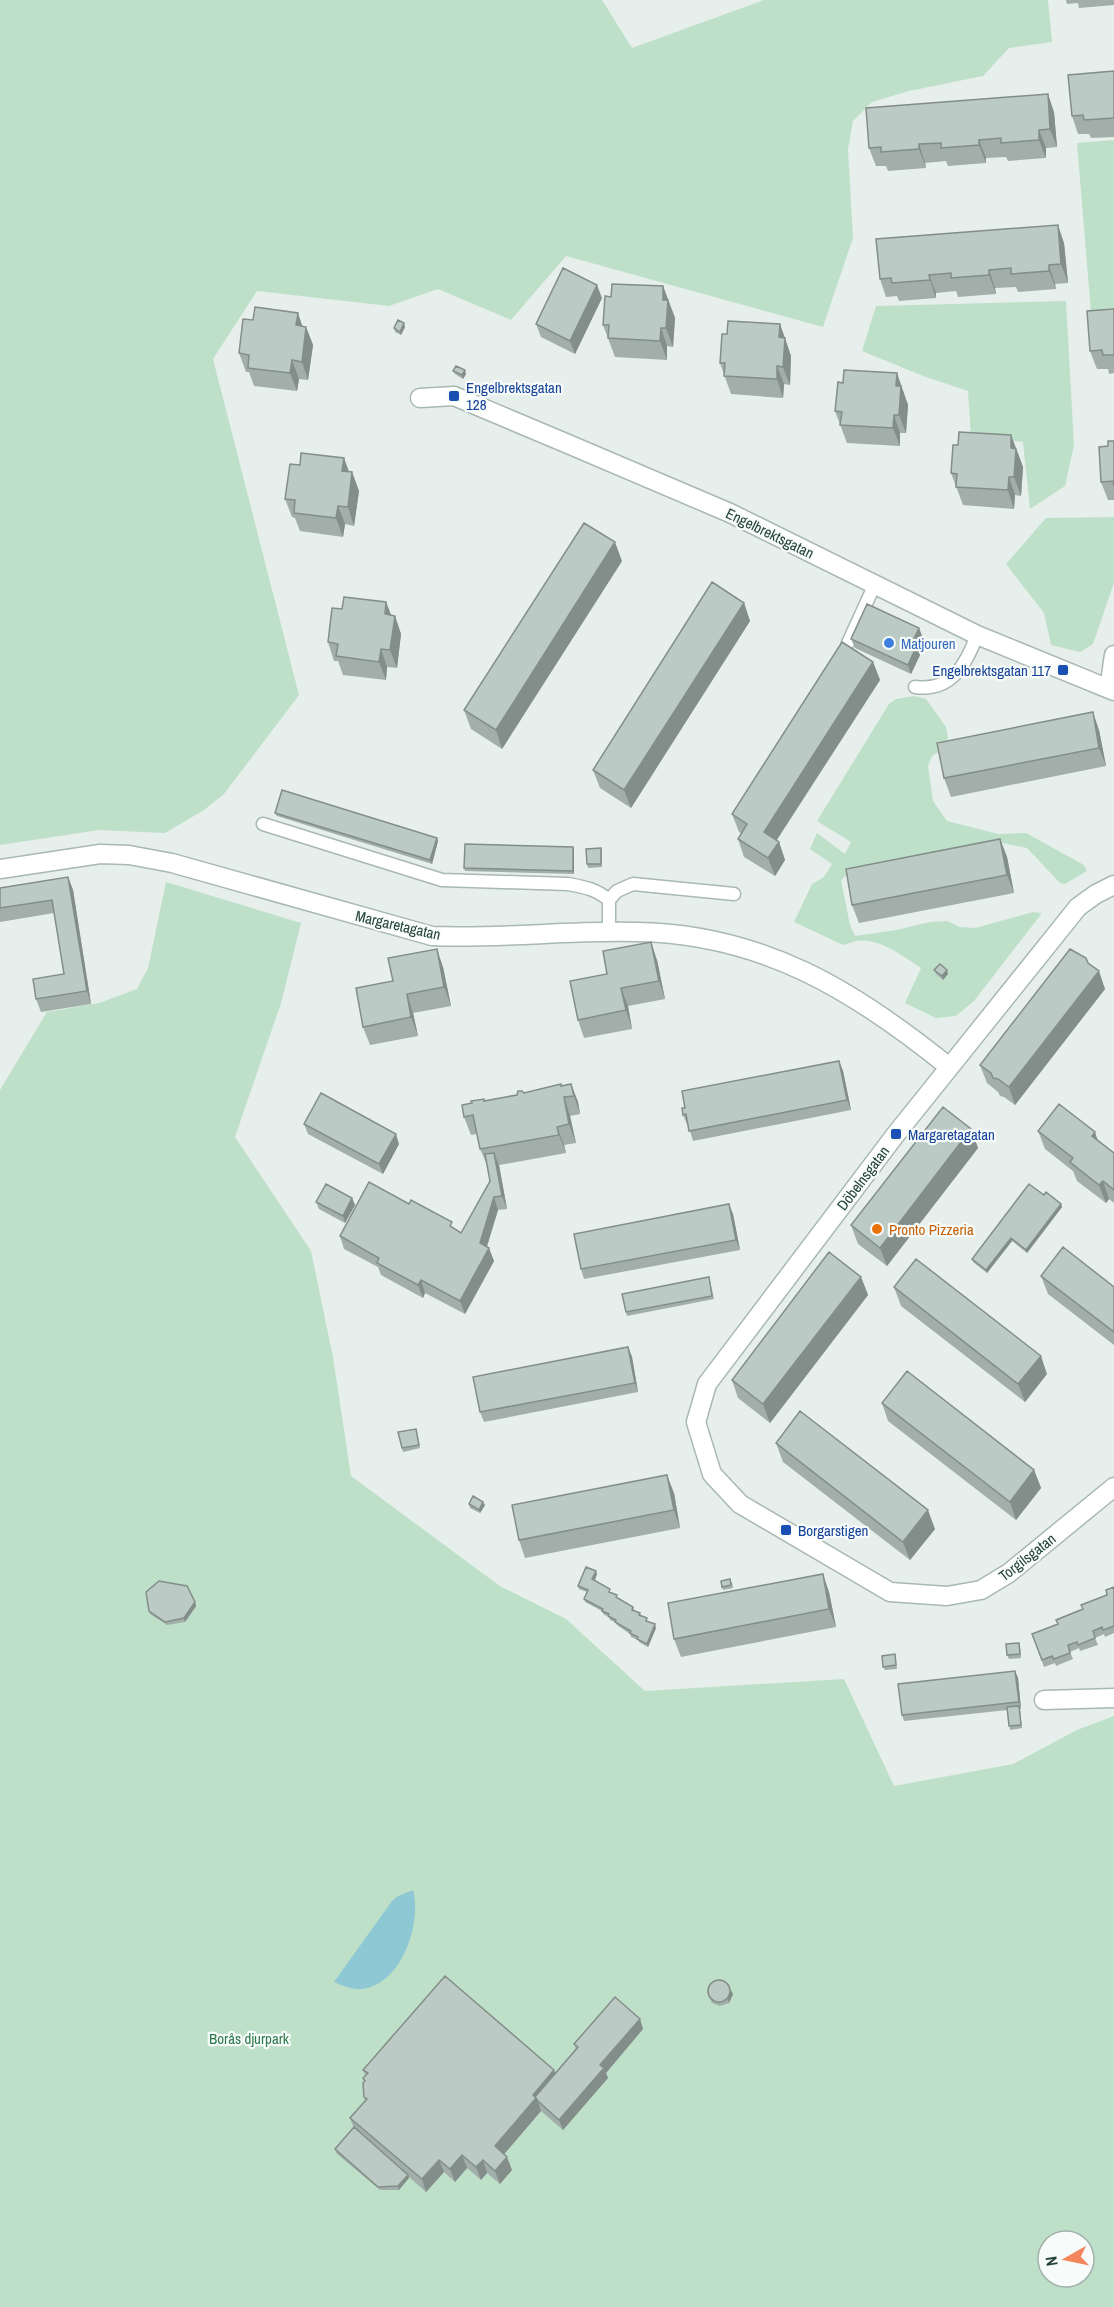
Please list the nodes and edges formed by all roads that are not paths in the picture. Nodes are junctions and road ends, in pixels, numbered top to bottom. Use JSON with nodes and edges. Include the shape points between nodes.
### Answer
{"nodes":[{"id":1,"x":420,"y":398,"type":"dead end"},
{"id":2,"x":875,"y":584,"type":"junction"},
{"id":3,"x":977,"y":634,"type":"junction"},
{"id":4,"x":848,"y":643,"type":"edge"},
{"id":5,"x":1114,"y":655,"type":"edge"},
{"id":6,"x":915,"y":687,"type":"dead end"},
{"id":7,"x":1112,"y":690,"type":"edge"},
{"id":8,"x":263,"y":824,"type":"dead end"},
{"id":9,"x":0,"y":869,"type":"edge"},
{"id":10,"x":1114,"y":885,"type":"edge"},
{"id":11,"x":734,"y":894,"type":"dead end"},
{"id":12,"x":609,"y":900,"type":"junction"},
{"id":13,"x":609,"y":932,"type":"junction"},
{"id":14,"x":949,"y":1066,"type":"junction"},
{"id":15,"x":712,"y":1474,"type":"joint"},
{"id":16,"x":1114,"y":1487,"type":"edge"},
{"id":17,"x":1114,"y":1698,"type":"edge"},
{"id":18,"x":1044,"y":1700,"type":"dead end"}],
"edges":[{"from":1,"to":2,"type":"street","name":"Engelbrektsgatan","via":[[453,396],[730,513]]},
{"from":2,"to":3,"type":"street","name":"Engelbrektsgatan"},
{"from":2,"to":4,"type":"lane"},
{"from":3,"to":6,"type":"lane","via":[[965,663],[948,681],[939,686]]},
{"from":3,"to":7,"type":"street","name":"Engelbrektsgatan"},
{"from":5,"to":7,"type":"street"},
{"from":8,"to":12,"type":"lane","via":[[442,880],[568,884],[587,887]]},
{"from":9,"to":13,"type":"street","name":"Margaretagatan","via":[[100,854],[129,855],[172,863],[432,936]]},
{"from":10,"to":14,"type":"street","name":"Döbelnsgatan","via":[[1078,907]]},
{"from":11,"to":12,"type":"lane","via":[[633,884],[617,891]]},
{"from":12,"to":13,"type":"lane"},
{"from":13,"to":14,"type":"street","name":"Margaretagatan","via":[[694,937],[783,960],[844,991]]},
{"from":14,"to":15,"type":"street","name":"Döbelnsgatan","via":[[707,1384],[696,1422]]},
{"from":15,"to":16,"type":"street","name":"Torgilsgatan","via":[[740,1504],[890,1592],[947,1596],[981,1590],[1009,1573]]},
{"from":17,"to":18,"type":"street"}]}
